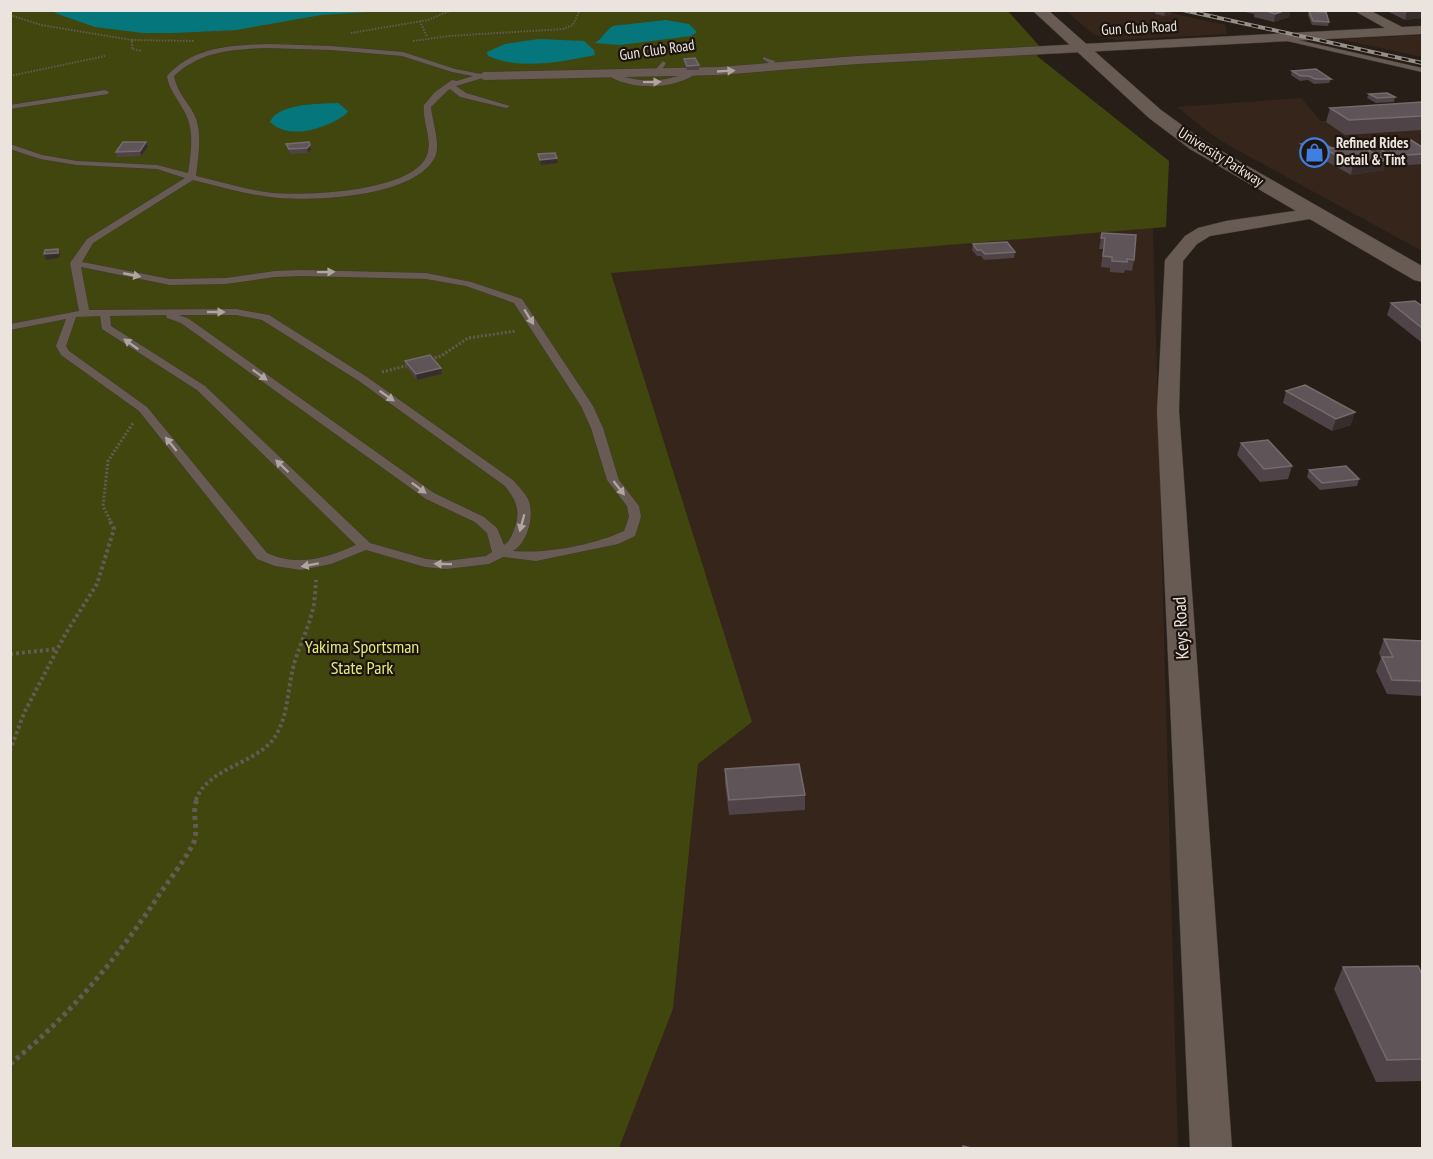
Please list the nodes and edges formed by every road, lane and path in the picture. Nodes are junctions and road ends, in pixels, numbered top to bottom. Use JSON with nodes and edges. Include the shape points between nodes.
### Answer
{"nodes":[{"id":1,"x":580,"y":10,"type":"edge"},
{"id":2,"x":1039,"y":10,"type":"edge"},
{"id":3,"x":1359,"y":10,"type":"edge"},
{"id":4,"x":1377,"y":10,"type":"edge"},
{"id":5,"x":10,"y":15,"type":"edge"},
{"id":6,"x":420,"y":21,"type":"dead end"},
{"id":7,"x":1419,"y":30,"type":"edge"},
{"id":8,"x":1399,"y":31,"type":"junction"},
{"id":9,"x":1276,"y":37,"type":"junction"},
{"id":10,"x":427,"y":38,"type":"junction"},
{"id":11,"x":1080,"y":47,"type":"junction"},
{"id":12,"x":368,"y":50,"type":"junction"},
{"id":13,"x":142,"y":51,"type":"dead end"},
{"id":14,"x":105,"y":56,"type":"dead end"},
{"id":15,"x":768,"y":63,"type":"junction"},
{"id":16,"x":664,"y":68,"type":"junction"},
{"id":17,"x":452,"y":70,"type":"junction"},
{"id":18,"x":1422,"y":70,"type":"edge"},
{"id":19,"x":695,"y":72,"type":"junction"},
{"id":20,"x":607,"y":74,"type":"junction"},
{"id":21,"x":10,"y":75,"type":"edge"},
{"id":22,"x":484,"y":76,"type":"junction"},
{"id":23,"x":450,"y":86,"type":"junction"},
{"id":24,"x":105,"y":92,"type":"dead end"},
{"id":25,"x":506,"y":106,"type":"dead end"},
{"id":26,"x":10,"y":107,"type":"edge"},
{"id":27,"x":10,"y":146,"type":"edge"},
{"id":28,"x":192,"y":177,"type":"junction"},
{"id":29,"x":1315,"y":213,"type":"junction"},
{"id":30,"x":75,"y":263,"type":"junction"},
{"id":31,"x":1422,"y":275,"type":"edge"},
{"id":32,"x":157,"y":313,"type":"junction"},
{"id":33,"x":78,"y":314,"type":"junction"},
{"id":34,"x":105,"y":315,"type":"junction"},
{"id":35,"x":10,"y":327,"type":"edge"},
{"id":36,"x":536,"y":328,"type":"junction"},
{"id":37,"x":422,"y":362,"type":"edge"},
{"id":38,"x":411,"y":364,"type":"edge"},
{"id":39,"x":360,"y":377,"type":"junction"},
{"id":40,"x":143,"y":409,"type":"junction"},
{"id":41,"x":365,"y":546,"type":"junction"},
{"id":42,"x":499,"y":554,"type":"junction"},
{"id":43,"x":314,"y":564,"type":"junction"},
{"id":44,"x":57,"y":649,"type":"junction"},
{"id":45,"x":10,"y":654,"type":"edge"},
{"id":46,"x":10,"y":751,"type":"edge"},
{"id":47,"x":10,"y":1064,"type":"edge"},
{"id":48,"x":1211,"y":1149,"type":"edge"}],
"edges":[{"from":1,"to":10,"type":"path","via":[[573,25],[563,29]]},
{"from":2,"to":11,"type":"main road","name":"University Parkway"},
{"from":3,"to":8,"type":"street"},
{"from":4,"to":7,"type":"street"},
{"from":5,"to":13,"type":"path","via":[[41,25],[132,40],[132,49]]},
{"from":6,"to":10,"type":"path"},
{"from":7,"to":8,"type":"street","name":"Gun Club Road"},
{"from":8,"to":9,"type":"street","name":"Gun Club Road"},
{"from":9,"to":11,"type":"street","name":"Gun Club Road"},
{"from":9,"to":18,"type":"lane"},
{"from":10,"to":12,"type":"path"},
{"from":11,"to":15,"type":"street","name":"Gun Club Road"},
{"from":11,"to":29,"type":"main road","name":"University Parkway","via":[[1155,114],[1197,145]]},
{"from":12,"to":17,"type":"lane","via":[[404,54]]},
{"from":12,"to":28,"type":"lane","via":[[222,49],[176,67],[170,76],[171,88],[190,114],[196,141]]},
{"from":14,"to":21,"type":"path"},
{"from":15,"to":16,"type":"street","name":"Gun Club Road"},
{"from":19,"to":15,"type":"street","name":"Gun Club Road","one_way":true},
{"from":16,"to":19,"type":"street","name":"Gun Club Road"},
{"from":16,"to":20,"type":"street","name":"Gun Club Road"},
{"from":17,"to":22,"type":"lane"},
{"from":17,"to":23,"type":"lane","via":[[457,77]]},
{"from":20,"to":19,"type":"lane","one_way":true,"via":[[620,80],[649,82],[676,81]]},
{"from":20,"to":22,"type":"street","name":"Gun Club Road"},
{"from":22,"to":23,"type":"lane"},
{"from":23,"to":25,"type":"lane","via":[[463,95]]},
{"from":23,"to":28,"type":"lane","via":[[427,107],[430,158],[406,177],[381,187],[281,196]]},
{"from":24,"to":26,"type":"lane"},
{"from":27,"to":28,"type":"lane","via":[[40,157],[156,167]]},
{"from":28,"to":30,"type":"lane","via":[[90,241]]},
{"from":29,"to":31,"type":"main road","name":"University Parkway"},
{"from":29,"to":48,"type":"street","name":"Keys Road","via":[[1204,232],[1191,240],[1174,260],[1168,411]]},
{"from":30,"to":33,"type":"lane"},
{"from":30,"to":36,"type":"lane","one_way":true,"via":[[170,282],[313,272],[426,276],[468,284],[518,301]]},
{"from":32,"to":34,"type":"lane"},
{"from":32,"to":39,"type":"lane","one_way":true,"via":[[236,312],[265,317]]},
{"from":32,"to":42,"type":"lane","one_way":true,"via":[[185,321],[430,496],[482,522],[493,532]]},
{"from":33,"to":34,"type":"lane"},
{"from":33,"to":35,"type":"lane"},
{"from":33,"to":40,"type":"lane","via":[[61,346],[65,353]]},
{"from":41,"to":34,"type":"lane","one_way":true,"via":[[201,388],[106,327]]},
{"from":36,"to":37,"type":"path","via":[[475,336],[441,357]]},
{"from":36,"to":42,"type":"lane","one_way":true,"via":[[587,406],[613,480],[633,506],[635,517],[630,533],[613,541],[536,557]]},
{"from":38,"to":39,"type":"path"},
{"from":39,"to":42,"type":"lane","one_way":true,"via":[[509,483],[522,499],[525,517],[515,544]]},
{"from":43,"to":40,"type":"lane","one_way":true,"via":[[277,564],[262,556]]},
{"from":40,"to":44,"type":"path","via":[[108,461],[104,506],[114,528],[101,574]]},
{"from":42,"to":41,"type":"lane","one_way":true,"via":[[489,560],[446,565]]},
{"from":41,"to":43,"type":"lane"},
{"from":43,"to":47,"type":"path","via":[[316,596],[292,666],[281,729],[254,757],[215,777],[204,788],[193,809],[197,827],[192,846],[155,902],[95,984]]},
{"from":44,"to":45,"type":"path"},
{"from":44,"to":46,"type":"path","via":[[24,712]]}]}
